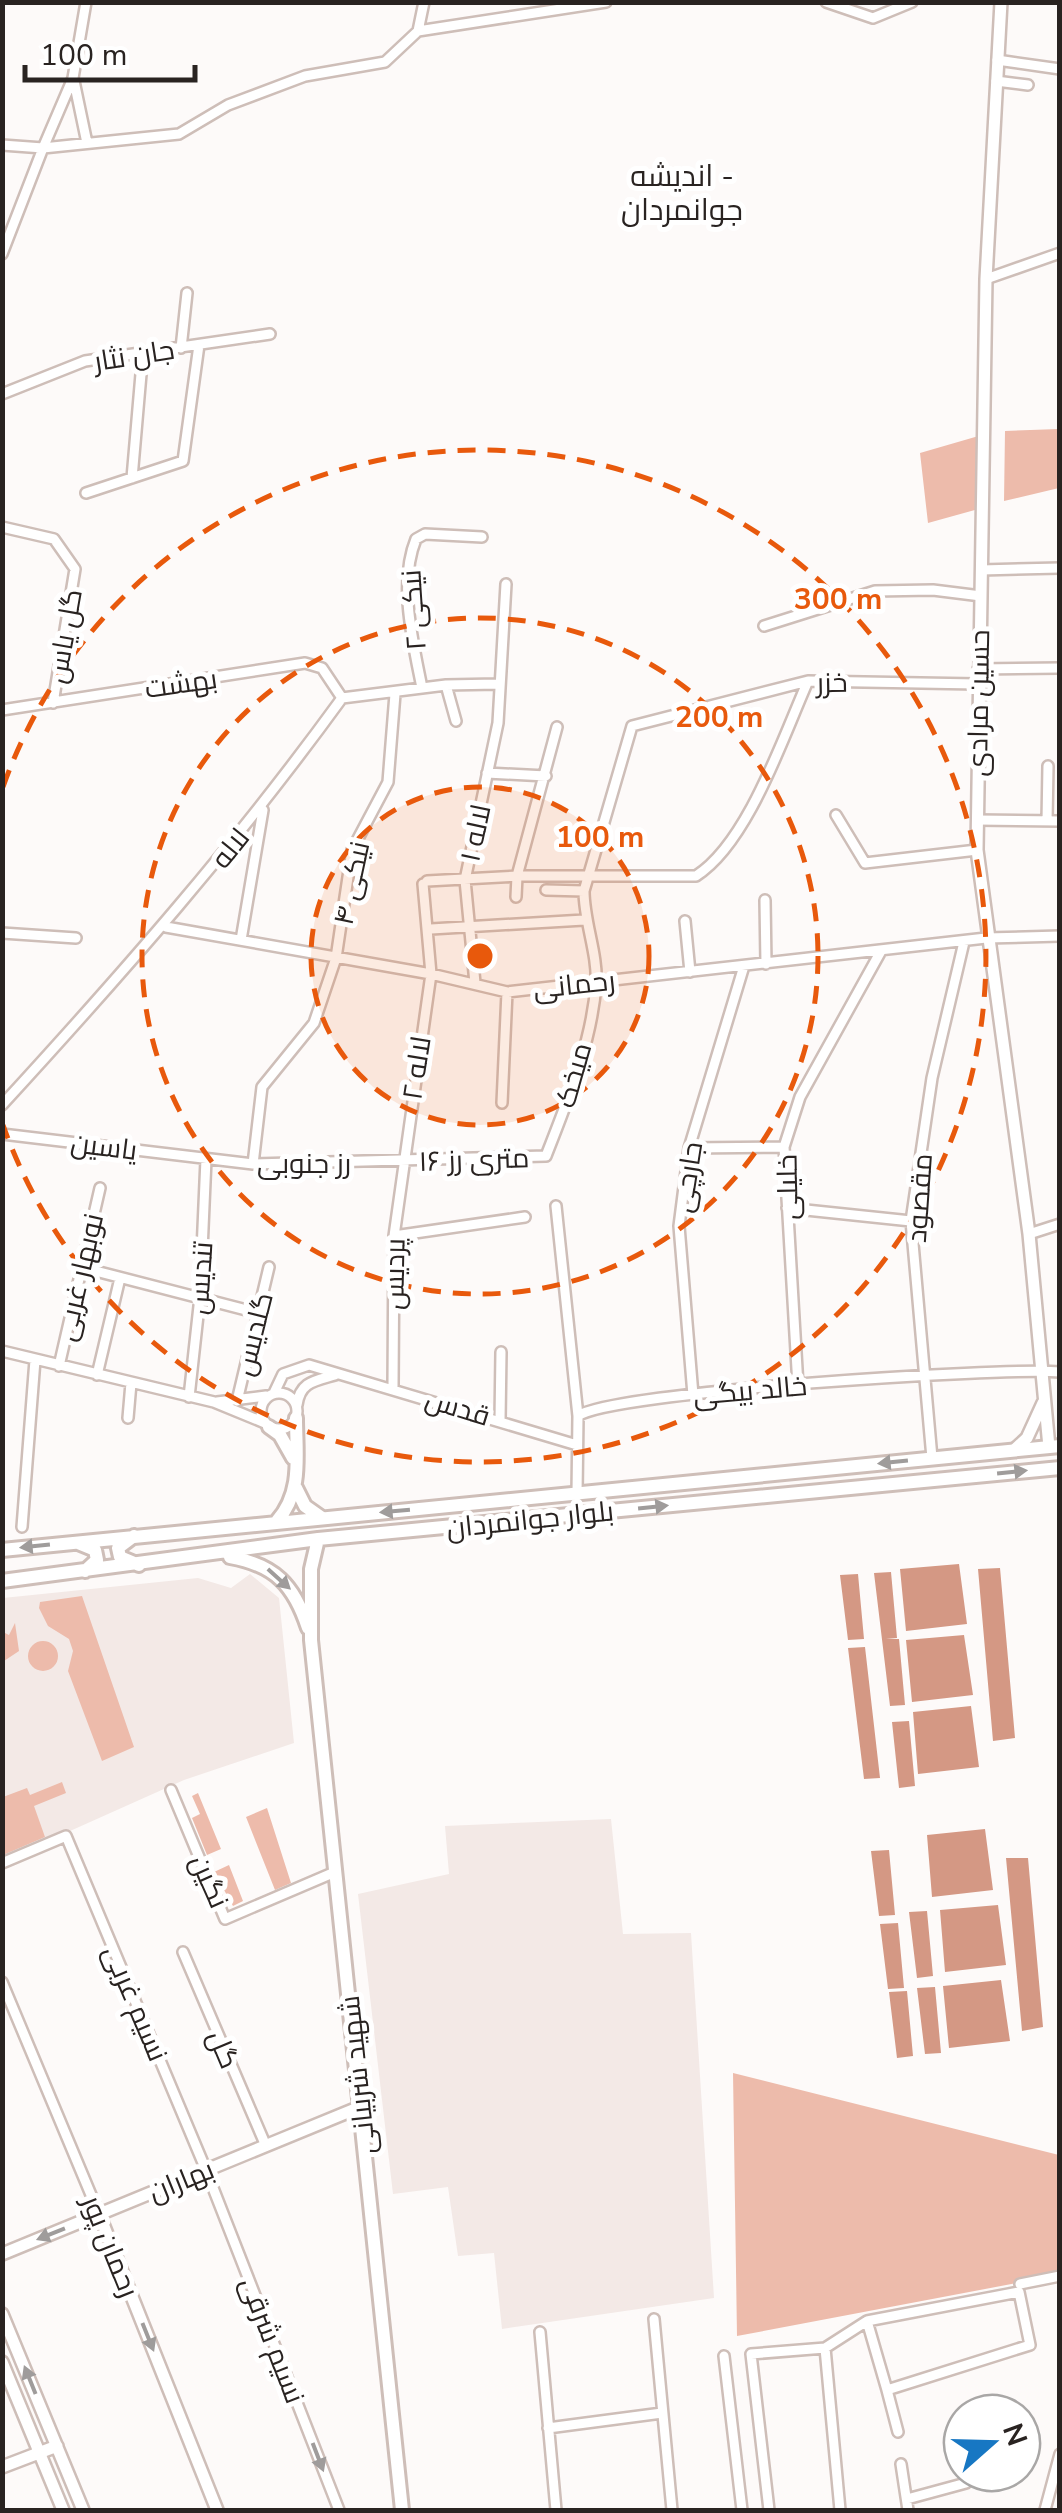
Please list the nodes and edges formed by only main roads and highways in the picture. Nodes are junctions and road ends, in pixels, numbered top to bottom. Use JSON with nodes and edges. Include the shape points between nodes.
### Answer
{"nodes":[{"id":1,"x":296,"y":1412,"type":"road end"},
{"id":2,"x":267,"y":1425,"type":"road end"},
{"id":3,"x":1054,"y":1447,"type":"edge"},
{"id":4,"x":296,"y":1464,"type":"junction"},
{"id":5,"x":1060,"y":1468,"type":"edge"},
{"id":6,"x":296,"y":1488,"type":"junction"},
{"id":7,"x":322,"y":1518,"type":"junction"},
{"id":8,"x":277,"y":1520,"type":"junction"},
{"id":9,"x":136,"y":1534,"type":"junction"},
{"id":10,"x":318,"y":1539,"type":"junction"},
{"id":11,"x":75,"y":1542,"type":"junction"},
{"id":12,"x":2,"y":1550,"type":"edge"},
{"id":13,"x":215,"y":1554,"type":"junction"},
{"id":14,"x":139,"y":1565,"type":"junction"},
{"id":15,"x":83,"y":1573,"type":"junction"},
{"id":16,"x":2,"y":1581,"type":"edge"},
{"id":17,"x":311,"y":1640,"type":"junction"},
{"id":18,"x":402,"y":2510,"type":"edge"}],
"edges":[{"from":1,"to":4,"type":"main road"},
{"from":2,"to":4,"type":"main road"},
{"from":3,"to":7,"type":"main road","name":"بلوار جوانمردان","one_way":true},
{"from":4,"to":6,"type":"main road"},
{"from":10,"to":5,"type":"main road","name":"بلوار جوانمردان","one_way":true},
{"from":6,"to":7,"type":"main road"},
{"from":6,"to":8,"type":"main road"},
{"from":7,"to":8,"type":"main road","name":"بلوار جوانمردان"},
{"from":8,"to":9,"type":"main road","name":"بلوار جوانمردان"},
{"from":9,"to":11,"type":"main road","name":"بلوار جوانمردان"},
{"from":9,"to":14,"type":"main road","via":[[118,1548],[120,1557]]},
{"from":10,"to":13,"type":"main road","name":"بلوار جوانمردان"},
{"from":10,"to":17,"type":"main road","name":"شهید شربیانی"},
{"from":11,"to":12,"type":"main road","name":"بلوار جوانمردان","one_way":true},
{"from":11,"to":15,"type":"main road","via":[[95,1550],[97,1560]]},
{"from":13,"to":14,"type":"main road","name":"بلوار جوانمردان"},
{"from":13,"to":17,"type":"main road","name":"شهید شربیانی","one_way":true,"via":[[249,1560],[286,1582],[299,1599]]},
{"from":14,"to":15,"type":"main road","name":"بلوار جوانمردان"},
{"from":15,"to":16,"type":"main road","name":"بلوار جوانمردان"},
{"from":17,"to":18,"type":"main road","name":"شهید شربیانی"}]}
